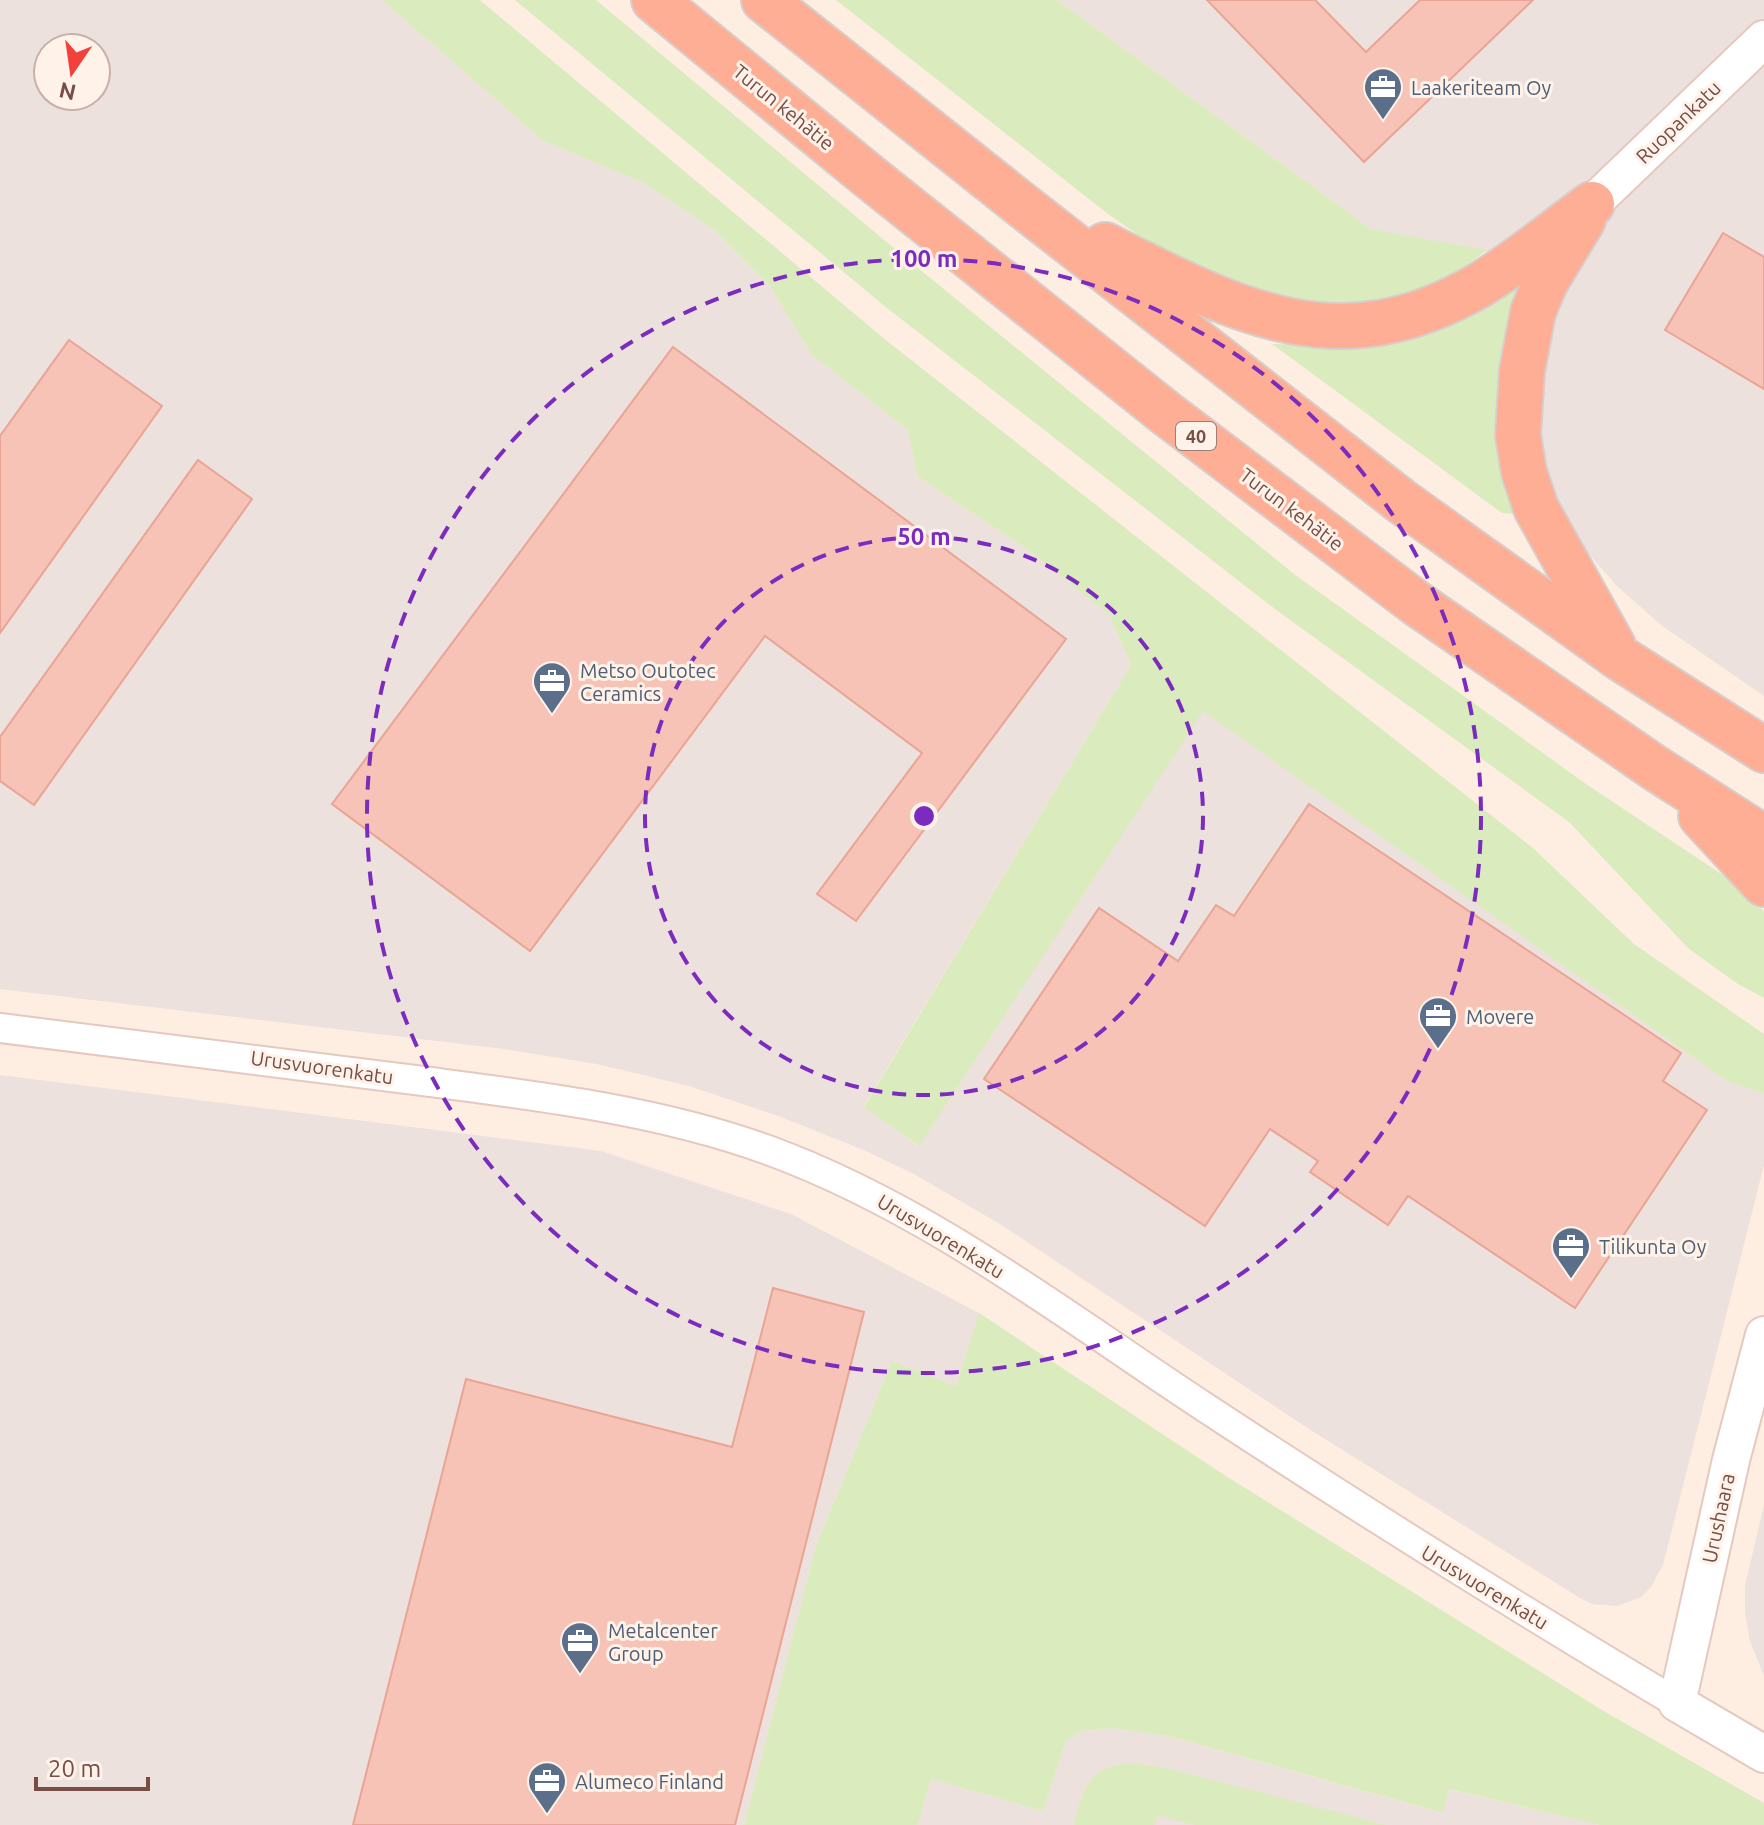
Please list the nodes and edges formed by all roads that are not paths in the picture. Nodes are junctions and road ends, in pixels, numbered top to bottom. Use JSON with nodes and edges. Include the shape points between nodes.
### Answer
{"nodes":[{"id":1,"x":654,"y":0,"type":"edge"},
{"id":2,"x":764,"y":0,"type":"edge"},
{"id":3,"x":1764,"y":39,"type":"edge"},
{"id":4,"x":1018,"y":202,"type":"junction"},
{"id":5,"x":1592,"y":204,"type":"junction"},
{"id":6,"x":1620,"y":658,"type":"junction"},
{"id":7,"x":1764,"y":750,"type":"edge"},
{"id":8,"x":1655,"y":768,"type":"junction"},
{"id":9,"x":1764,"y":838,"type":"edge"},
{"id":10,"x":1764,"y":884,"type":"edge"},
{"id":11,"x":0,"y":1028,"type":"edge"},
{"id":12,"x":1764,"y":1335,"type":"edge"},
{"id":13,"x":1677,"y":1703,"type":"junction"},
{"id":14,"x":1764,"y":1754,"type":"edge"}],
"edges":[{"from":1,"to":8,"type":"highway","name":"Turun kehätie","number":"40","via":[[1167,414],[1416,603]]},
{"from":2,"to":4,"type":"highway"},
{"from":3,"to":5,"type":"street","name":"Ruopankatu"},
{"from":4,"to":5,"type":"highway","via":[[1246,312],[1328,327],[1371,325],[1439,305],[1478,285]]},
{"from":4,"to":6,"type":"highway","via":[[1401,501]]},
{"from":5,"to":6,"type":"highway","via":[[1533,312],[1518,435],[1536,508]]},
{"from":6,"to":7,"type":"highway"},
{"from":8,"to":9,"type":"highway","name":"Turun kehätie","number":"40"},
{"from":8,"to":10,"type":"highway"},
{"from":11,"to":13,"type":"street","name":"Urusvuorenkatu","via":[[552,1097],[674,1123],[817,1170],[933,1228],[1437,1558]]},
{"from":12,"to":13,"type":"street","name":"Urushaara"},
{"from":13,"to":14,"type":"street","name":"Urusvuorenkatu"}]}
